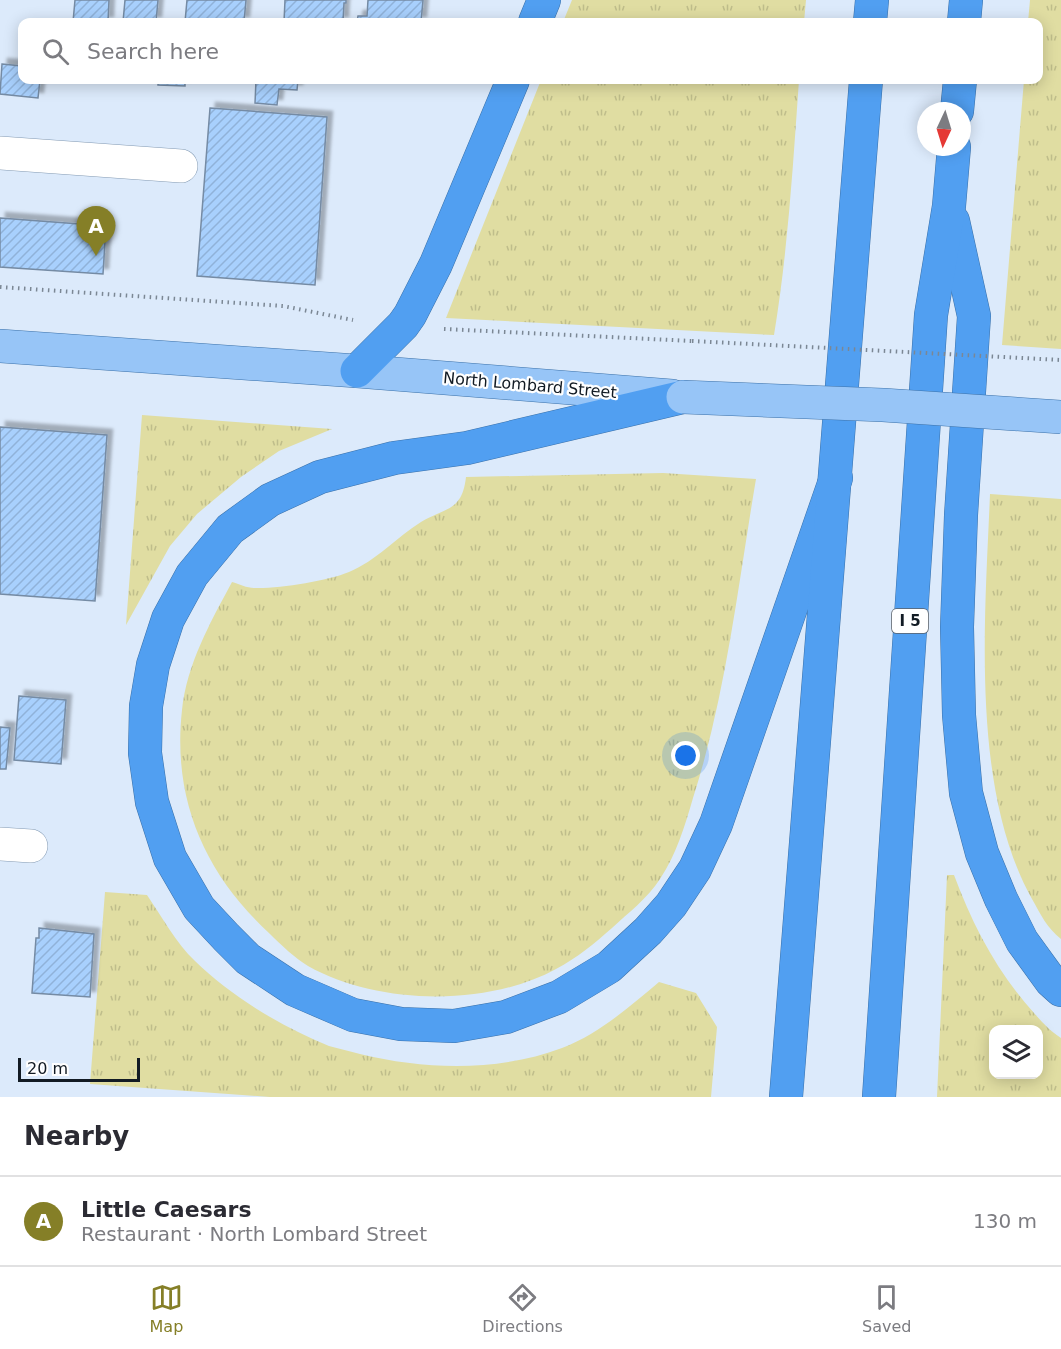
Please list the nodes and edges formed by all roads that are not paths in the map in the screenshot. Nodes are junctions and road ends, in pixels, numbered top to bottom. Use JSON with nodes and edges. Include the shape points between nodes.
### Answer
{"nodes":[{"id":1,"x":544,"y":0,"type":"edge"},
{"id":2,"x":872,"y":0,"type":"edge"},
{"id":3,"x":966,"y":0,"type":"edge"},
{"id":4,"x":537,"y":18,"type":"edge"},
{"id":5,"x":870,"y":18,"type":"edge"},
{"id":6,"x":964,"y":18,"type":"edge"},
{"id":7,"x":511,"y":84,"type":"edge"},
{"id":8,"x":866,"y":84,"type":"edge"},
{"id":9,"x":960,"y":84,"type":"edge"},
{"id":10,"x":958,"y":102,"type":"edge"},
{"id":11,"x":0,"y":153,"type":"edge"},
{"id":12,"x":953,"y":156,"type":"edge"},
{"id":13,"x":181,"y":166,"type":"dead end"},
{"id":14,"x":949,"y":206,"type":"junction"},
{"id":15,"x":0,"y":346,"type":"edge"},
{"id":16,"x":357,"y":371,"type":"junction"},
{"id":17,"x":683,"y":397,"type":"junction"},
{"id":18,"x":1061,"y":417,"type":"edge"},
{"id":19,"x":836,"y":478,"type":"junction"},
{"id":20,"x":1061,"y":990,"type":"edge"},
{"id":21,"x":786,"y":1097,"type":"edge"},
{"id":22,"x":879,"y":1097,"type":"edge"}],
"edges":[{"from":1,"to":4,"type":"highway"},
{"from":2,"to":5,"type":"highway"},
{"from":3,"to":6,"type":"highway"},
{"from":7,"to":16,"type":"highway","via":[[436,264],[410,315]]},
{"from":8,"to":19,"type":"highway"},
{"from":9,"to":10,"type":"highway"},
{"from":11,"to":13,"type":"lane"},
{"from":12,"to":14,"type":"highway","number":"I 5"},
{"from":14,"to":20,"type":"highway","via":[[974,316],[957,627],[966,793],[982,853],[1001,899],[1022,941]]},
{"from":14,"to":22,"type":"highway","number":"I 5","via":[[931,315]]},
{"from":15,"to":16,"type":"main road","name":"North Lombard Street"},
{"from":16,"to":17,"type":"main road","name":"North Lombard Street"},
{"from":17,"to":18,"type":"main road","name":"North Lombard Street","bridge":true},
{"from":17,"to":19,"type":"highway","via":[[467,448],[394,458],[320,477],[270,500],[230,530],[192,575],[168,619],[153,665],[146,706],[152,802],[170,858],[200,908],[248,958],[295,990],[353,1015],[401,1024],[454,1026],[506,1017],[559,997],[609,967],[671,905],[695,869],[716,824]]},
{"from":19,"to":21,"type":"highway"}]}
